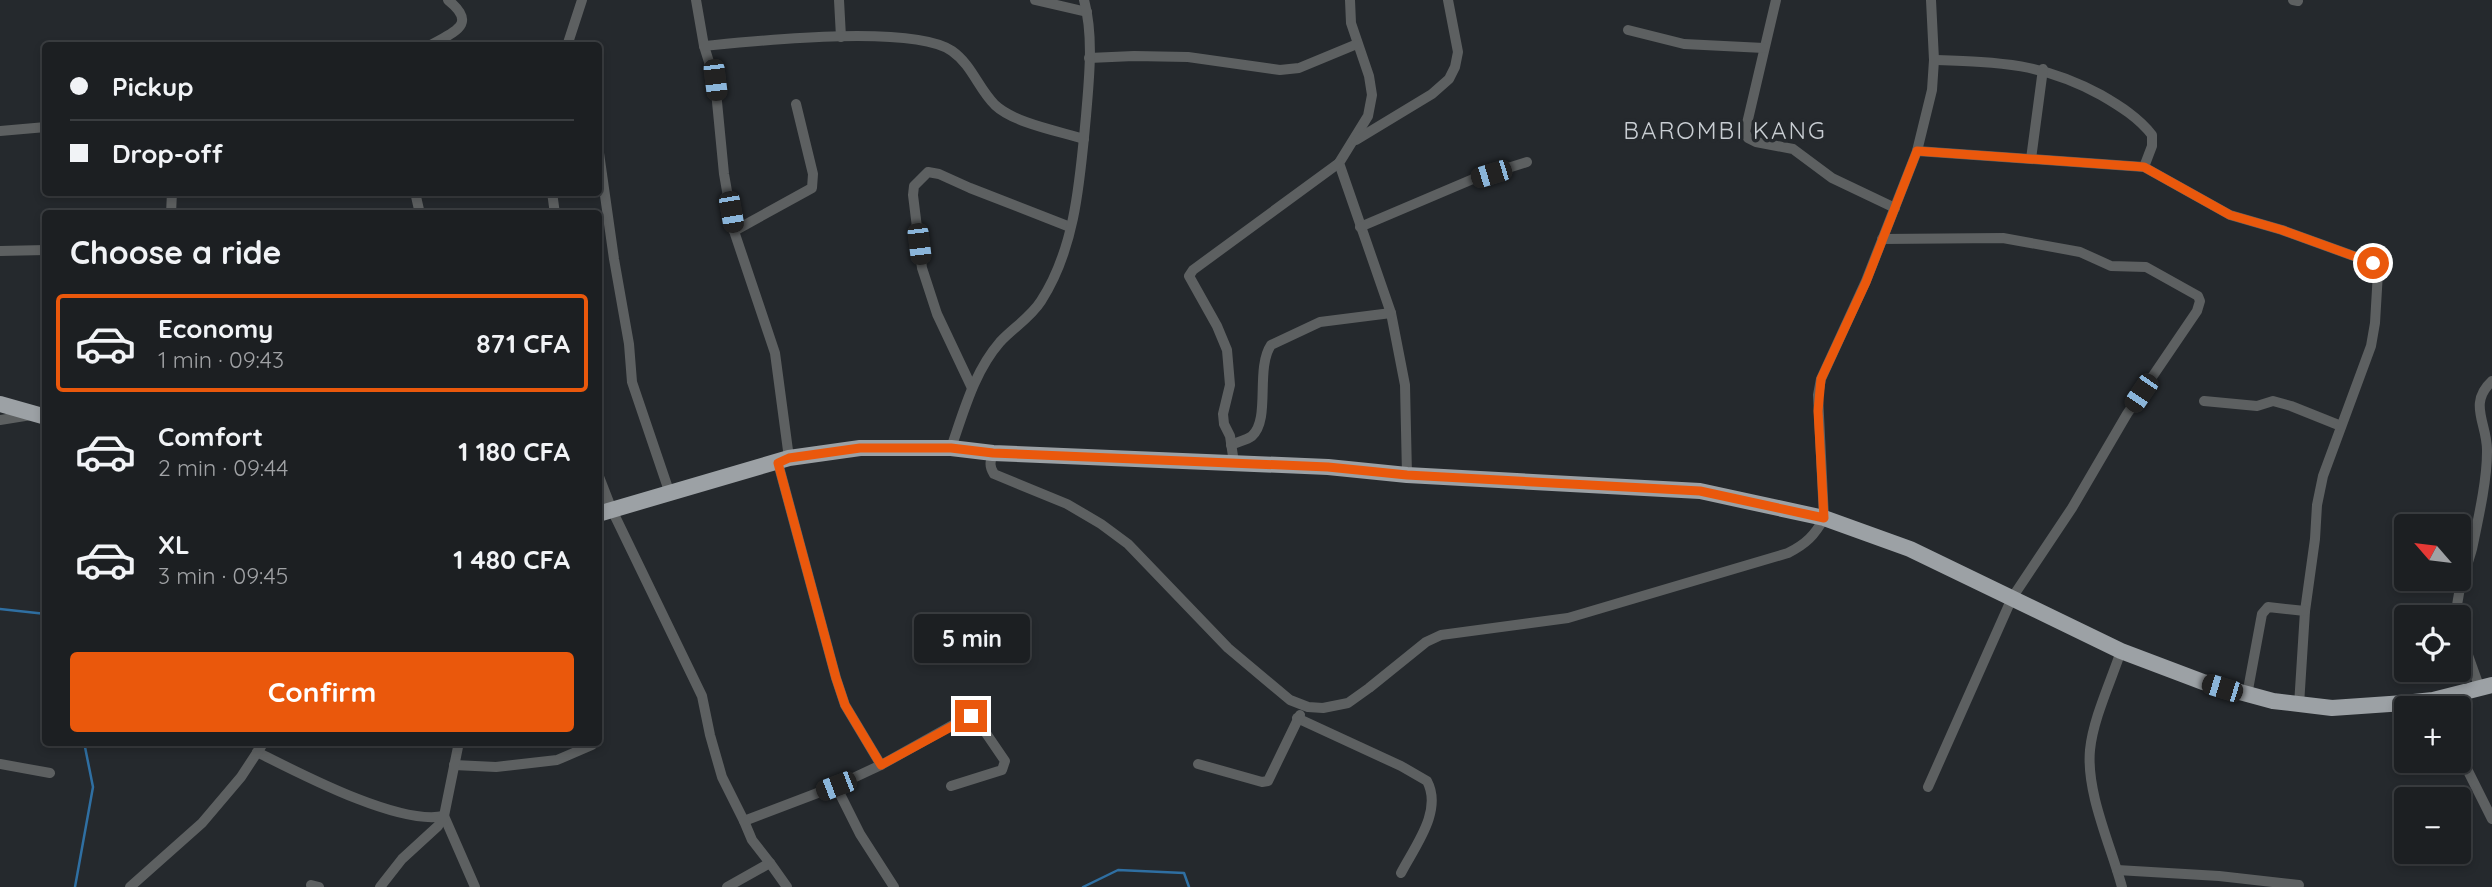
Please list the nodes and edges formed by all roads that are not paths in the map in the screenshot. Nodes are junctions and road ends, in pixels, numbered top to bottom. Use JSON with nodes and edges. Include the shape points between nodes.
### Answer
{"nodes":[{"id":1,"x":448,"y":0,"type":"edge"},
{"id":2,"x":582,"y":0,"type":"edge"},
{"id":3,"x":695,"y":0,"type":"edge"},
{"id":4,"x":839,"y":0,"type":"edge"},
{"id":5,"x":1035,"y":0,"type":"edge"},
{"id":6,"x":1084,"y":0,"type":"edge"},
{"id":7,"x":1350,"y":0,"type":"edge"},
{"id":8,"x":1448,"y":0,"type":"edge"},
{"id":9,"x":1776,"y":0,"type":"edge"},
{"id":10,"x":1931,"y":0,"type":"edge"},
{"id":11,"x":1087,"y":12,"type":"junction"},
{"id":12,"x":1628,"y":30,"type":"dead end"},
{"id":13,"x":841,"y":37,"type":"junction"},
{"id":14,"x":436,"y":42,"type":"edge"},
{"id":15,"x":568,"y":42,"type":"edge"},
{"id":16,"x":1357,"y":44,"type":"junction"},
{"id":17,"x":704,"y":46,"type":"junction"},
{"id":18,"x":1764,"y":48,"type":"junction"},
{"id":19,"x":1089,"y":58,"type":"junction"},
{"id":20,"x":1934,"y":60,"type":"junction"},
{"id":21,"x":2043,"y":69,"type":"junction"},
{"id":22,"x":796,"y":104,"type":"dead end"},
{"id":23,"x":42,"y":127,"type":"edge"},
{"id":24,"x":0,"y":131,"type":"edge"},
{"id":25,"x":1084,"y":139,"type":"junction"},
{"id":26,"x":1353,"y":142,"type":"junction"},
{"id":27,"x":1917,"y":151,"type":"junction"},
{"id":28,"x":2031,"y":159,"type":"junction"},
{"id":29,"x":1527,"y":162,"type":"dead end"},
{"id":30,"x":1339,"y":163,"type":"junction"},
{"id":31,"x":2144,"y":167,"type":"junction"},
{"id":32,"x":602,"y":174,"type":"edge"},
{"id":33,"x":1895,"y":208,"type":"junction"},
{"id":34,"x":1070,"y":227,"type":"junction"},
{"id":35,"x":1360,"y":227,"type":"junction"},
{"id":36,"x":734,"y":231,"type":"junction"},
{"id":37,"x":1882,"y":239,"type":"junction"},
{"id":38,"x":42,"y":250,"type":"edge"},
{"id":39,"x":0,"y":251,"type":"edge"},
{"id":40,"x":1391,"y":313,"type":"junction"},
{"id":41,"x":2492,"y":381,"type":"edge"},
{"id":42,"x":972,"y":388,"type":"junction"},
{"id":43,"x":2204,"y":401,"type":"dead end"},
{"id":44,"x":0,"y":404,"type":"edge"},
{"id":45,"x":40,"y":416,"type":"edge"},
{"id":46,"x":0,"y":420,"type":"edge"},
{"id":47,"x":2341,"y":426,"type":"junction"},
{"id":48,"x":1231,"y":445,"type":"junction"},
{"id":49,"x":951,"y":448,"type":"junction"},
{"id":50,"x":993,"y":453,"type":"junction"},
{"id":51,"x":783,"y":460,"type":"junction"},
{"id":52,"x":1234,"y":463,"type":"junction"},
{"id":53,"x":1407,"y":475,"type":"junction"},
{"id":54,"x":670,"y":494,"type":"junction"},
{"id":55,"x":605,"y":512,"type":"edge"},
{"id":56,"x":1824,"y":518,"type":"junction"},
{"id":57,"x":2012,"y":597,"type":"junction"},
{"id":58,"x":2459,"y":605,"type":"edge"},
{"id":59,"x":2305,"y":611,"type":"junction"},
{"id":60,"x":2121,"y":651,"type":"junction"},
{"id":61,"x":2471,"y":655,"type":"edge"},
{"id":62,"x":2486,"y":687,"type":"edge"},
{"id":63,"x":2247,"y":695,"type":"junction"},
{"id":64,"x":2459,"y":696,"type":"edge"},
{"id":65,"x":2299,"y":705,"type":"junction"},
{"id":66,"x":1308,"y":706,"type":"junction"},
{"id":67,"x":2394,"y":706,"type":"edge"},
{"id":68,"x":1297,"y":718,"type":"junction"},
{"id":69,"x":261,"y":746,"type":"edge"},
{"id":70,"x":458,"y":746,"type":"edge"},
{"id":71,"x":590,"y":746,"type":"edge"},
{"id":72,"x":257,"y":752,"type":"junction"},
{"id":73,"x":0,"y":764,"type":"edge"},
{"id":74,"x":1198,"y":764,"type":"dead end"},
{"id":75,"x":454,"y":765,"type":"junction"},
{"id":76,"x":881,"y":765,"type":"junction"},
{"id":77,"x":50,"y":773,"type":"dead end"},
{"id":78,"x":2470,"y":773,"type":"edge"},
{"id":79,"x":836,"y":786,"type":"junction"},
{"id":80,"x":951,"y":786,"type":"dead end"},
{"id":81,"x":1928,"y":786,"type":"dead end"},
{"id":82,"x":444,"y":816,"type":"junction"},
{"id":83,"x":2492,"y":818,"type":"edge"},
{"id":84,"x":744,"y":821,"type":"junction"},
{"id":85,"x":770,"y":863,"type":"junction"},
{"id":86,"x":2117,"y":870,"type":"junction"},
{"id":87,"x":1401,"y":873,"type":"dead end"},
{"id":88,"x":2299,"y":886,"type":"edge"},
{"id":89,"x":130,"y":887,"type":"edge"},
{"id":90,"x":380,"y":887,"type":"edge"},
{"id":91,"x":475,"y":887,"type":"edge"},
{"id":92,"x":727,"y":887,"type":"edge"},
{"id":93,"x":787,"y":887,"type":"edge"},
{"id":94,"x":894,"y":887,"type":"edge"},
{"id":95,"x":2122,"y":887,"type":"edge"}],
"edges":[{"from":1,"to":14,"type":"street","via":[[460,9],[462,24]]},
{"from":2,"to":15,"type":"street"},
{"from":3,"to":17,"type":"street"},
{"from":4,"to":13,"type":"street"},
{"from":5,"to":11,"type":"street"},
{"from":6,"to":11,"type":"street"},
{"from":7,"to":16,"type":"street"},
{"from":8,"to":26,"type":"street","via":[[1458,52],[1449,79]]},
{"from":9,"to":18,"type":"street"},
{"from":10,"to":20,"type":"street"},
{"from":11,"to":19,"type":"street"},
{"from":12,"to":18,"type":"street","via":[[1684,44]]},
{"from":13,"to":17,"type":"street"},
{"from":13,"to":25,"type":"street","via":[[927,41],[951,50],[970,67],[994,104],[1008,114]]},
{"from":16,"to":19,"type":"street","via":[[1299,68],[1280,70],[1188,57]]},
{"from":16,"to":26,"type":"street","via":[[1372,96],[1368,116]]},
{"from":17,"to":36,"type":"street","via":[[715,80]]},
{"from":18,"to":33,"type":"street","via":[[1745,132],[1748,138],[1793,149],[1832,178]]},
{"from":19,"to":25,"type":"street"},
{"from":20,"to":21,"type":"street","via":[[2001,62]]},
{"from":20,"to":27,"type":"street","via":[[1932,90]]},
{"from":21,"to":28,"type":"street"},
{"from":21,"to":31,"type":"street","via":[[2118,104],[2144,125],[2152,135]]},
{"from":22,"to":36,"type":"street","via":[[813,174],[812,188]]},
{"from":23,"to":24,"type":"street"},
{"from":25,"to":34,"type":"street"},
{"from":26,"to":30,"type":"street"},
{"from":27,"to":28,"type":"street"},
{"from":27,"to":33,"type":"street"},
{"from":28,"to":31,"type":"street"},
{"from":29,"to":35,"type":"street","via":[[1473,179]]},
{"from":30,"to":35,"type":"street"},
{"from":30,"to":48,"type":"street","via":[[1189,276],[1227,350],[1230,385],[1223,414]]},
{"from":31,"to":47,"type":"street","via":[[2230,215],[2373,263],[2378,272],[2371,346]]},
{"from":32,"to":54,"type":"street","via":[[632,382]]},
{"from":33,"to":37,"type":"street"},
{"from":34,"to":42,"type":"street","via":[[1040,303],[999,343]]},
{"from":34,"to":42,"type":"street","via":[[939,174],[928,172],[914,186],[922,268],[937,314]]},
{"from":35,"to":40,"type":"street"},
{"from":36,"to":51,"type":"street","via":[[775,353]]},
{"from":37,"to":56,"type":"street","via":[[1821,379],[1818,411]]},
{"from":37,"to":57,"type":"street","via":[[2003,238],[2080,252],[2111,266],[2146,267],[2200,301]]},
{"from":38,"to":39,"type":"street"},
{"from":40,"to":48,"type":"street","via":[[1320,322],[1270,345],[1264,359],[1258,426],[1251,436]]},
{"from":40,"to":53,"type":"street","via":[[1405,385]]},
{"from":41,"to":58,"type":"street","via":[[2480,400],[2488,451]]},
{"from":42,"to":49,"type":"street"},
{"from":43,"to":47,"type":"street","via":[[2258,406],[2273,401]]},
{"from":44,"to":45,"type":"highway"},
{"from":45,"to":46,"type":"street"},
{"from":47,"to":59,"type":"street","via":[[2317,505]]},
{"from":48,"to":52,"type":"street"},
{"from":49,"to":50,"type":"highway"},
{"from":49,"to":51,"type":"highway","via":[[860,448]]},
{"from":50,"to":52,"type":"highway"},
{"from":50,"to":66,"type":"street","via":[[990,468],[994,474],[1067,504],[1119,537],[1228,648],[1290,700]]},
{"from":51,"to":54,"type":"highway"},
{"from":51,"to":76,"type":"street","via":[[836,678],[845,705]]},
{"from":52,"to":53,"type":"highway"},
{"from":53,"to":56,"type":"highway","via":[[1700,491]]},
{"from":54,"to":55,"type":"highway"},
{"from":55,"to":84,"type":"street","via":[[702,696],[722,777]]},
{"from":56,"to":57,"type":"highway","via":[[1910,549]]},
{"from":56,"to":66,"type":"street","via":[[1805,544],[1788,554],[1568,618],[1441,635],[1348,702]]},
{"from":57,"to":60,"type":"highway"},
{"from":57,"to":81,"type":"street"},
{"from":59,"to":63,"type":"street","via":[[2265,609]]},
{"from":59,"to":65,"type":"street"},
{"from":60,"to":63,"type":"highway"},
{"from":60,"to":86,"type":"street","via":[[2090,752],[2099,819]]},
{"from":61,"to":62,"type":"street"},
{"from":62,"to":64,"type":"highway"},
{"from":63,"to":65,"type":"highway"},
{"from":65,"to":67,"type":"highway"},
{"from":66,"to":68,"type":"street"},
{"from":68,"to":74,"type":"street","via":[[1268,781]]},
{"from":68,"to":87,"type":"street","via":[[1427,781],[1432,810]]},
{"from":69,"to":72,"type":"street"},
{"from":70,"to":75,"type":"street"},
{"from":71,"to":75,"type":"street","via":[[556,760]]},
{"from":72,"to":82,"type":"street","via":[[365,802],[416,816]]},
{"from":72,"to":89,"type":"street","via":[[202,823]]},
{"from":73,"to":77,"type":"street"},
{"from":75,"to":82,"type":"street"},
{"from":76,"to":79,"type":"street"},
{"from":76,"to":80,"type":"street","via":[[975,717],[1005,761],[1004,767]]},
{"from":78,"to":83,"type":"street"},
{"from":79,"to":84,"type":"street"},
{"from":79,"to":94,"type":"street"},
{"from":82,"to":90,"type":"street"},
{"from":82,"to":91,"type":"street"},
{"from":84,"to":85,"type":"street"},
{"from":85,"to":92,"type":"street"},
{"from":85,"to":93,"type":"street"},
{"from":86,"to":88,"type":"street"},
{"from":86,"to":95,"type":"street"}]}
